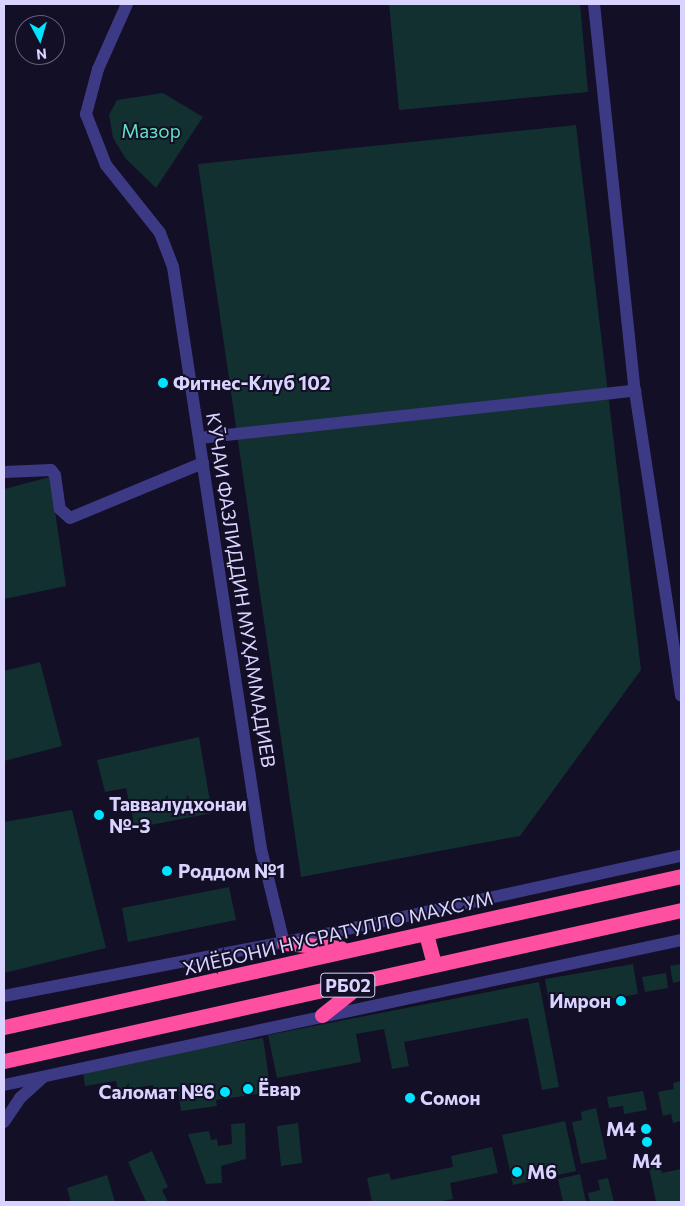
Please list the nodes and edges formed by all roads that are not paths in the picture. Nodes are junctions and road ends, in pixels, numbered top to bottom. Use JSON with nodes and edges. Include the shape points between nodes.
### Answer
{"nodes":[{"id":1,"x":126,"y":4,"type":"edge"},
{"id":2,"x":594,"y":4,"type":"edge"},
{"id":3,"x":635,"y":391,"type":"junction"},
{"id":4,"x":199,"y":438,"type":"junction"},
{"id":5,"x":203,"y":463,"type":"junction"},
{"id":6,"x":4,"y":472,"type":"edge"},
{"id":7,"x":681,"y":696,"type":"edge"},
{"id":8,"x":681,"y":856,"type":"edge"},
{"id":9,"x":681,"y":876,"type":"edge"},
{"id":10,"x":681,"y":910,"type":"edge"},
{"id":11,"x":426,"y":934,"type":"junction"},
{"id":12,"x":681,"y":940,"type":"edge"},
{"id":13,"x":284,"y":943,"type":"junction"},
{"id":14,"x":354,"y":949,"type":"junction"},
{"id":15,"x":434,"y":964,"type":"junction"},
{"id":16,"x":364,"y":981,"type":"junction"},
{"id":17,"x":4,"y":991,"type":"edge"},
{"id":18,"x":25,"y":991,"type":"junction"},
{"id":19,"x":4,"y":996,"type":"edge"},
{"id":20,"x":322,"y":1015,"type":"junction"},
{"id":21,"x":4,"y":1027,"type":"edge"},
{"id":22,"x":4,"y":1061,"type":"edge"},
{"id":23,"x":44,"y":1076,"type":"junction"},
{"id":24,"x":4,"y":1085,"type":"edge"},
{"id":25,"x":4,"y":1122,"type":"edge"}],
"edges":[{"from":1,"to":4,"type":"street","name":"КӮЧАИ ФАЗЛИДДИН МУҲАММАДИЕВ","via":[[98,69],[86,114],[106,165],[160,233],[173,267]]},
{"from":2,"to":3,"type":"street"},
{"from":3,"to":4,"type":"street"},
{"from":3,"to":7,"type":"street"},
{"from":4,"to":5,"type":"street","name":"КӮЧАИ ФАЗЛИДДИН МУҲАММАДИЕВ"},
{"from":5,"to":6,"type":"street","via":[[70,518],[60,509],[51,470]]},
{"from":5,"to":13,"type":"street","name":"КӮЧАИ ФАЗЛИДДИН МУҲАММАДИЕВ","via":[[261,849]]},
{"from":8,"to":13,"type":"street"},
{"from":9,"to":11,"type":"highway","name":"ХИЁБОНИ НУСРАТУЛЛО МАХСУМ","number":"РБ02"},
{"from":10,"to":15,"type":"highway","number":"РБ02"},
{"from":11,"to":14,"type":"highway","name":"ХИЁБОНИ НУСРАТУЛЛО МАХСУМ","number":"РБ02"},
{"from":11,"to":15,"type":"highway"},
{"from":12,"to":20,"type":"street"},
{"from":13,"to":14,"type":"highway"},
{"from":13,"to":18,"type":"street"},
{"from":14,"to":21,"type":"highway","name":"ХИЁБОНИ НУСРАТУЛЛО МАХСУМ","number":"РБ02"},
{"from":15,"to":16,"type":"highway","number":"РБ02"},
{"from":16,"to":20,"type":"highway"},
{"from":16,"to":22,"type":"highway","number":"РБ02"},
{"from":17,"to":18,"type":"street"},
{"from":18,"to":19,"type":"street"},
{"from":20,"to":23,"type":"street"},
{"from":23,"to":24,"type":"street"},
{"from":23,"to":25,"type":"street","via":[[20,1098]]}]}
